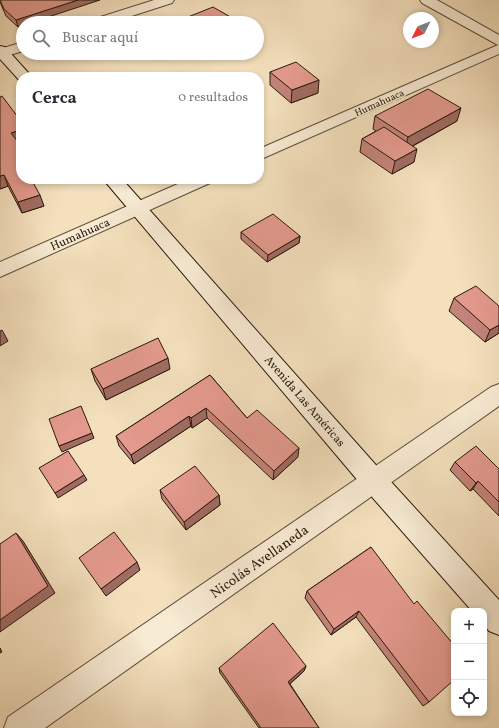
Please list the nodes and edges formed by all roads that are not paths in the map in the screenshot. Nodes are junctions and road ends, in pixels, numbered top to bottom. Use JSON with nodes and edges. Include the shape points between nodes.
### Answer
{"nodes":[{"id":1,"x":167,"y":0,"type":"edge"},
{"id":2,"x":427,"y":0,"type":"edge"},
{"id":3,"x":118,"y":16,"type":"edge"},
{"id":4,"x":499,"y":41,"type":"edge"},
{"id":5,"x":16,"y":48,"type":"edge"},
{"id":6,"x":499,"y":49,"type":"edge"},
{"id":7,"x":1,"y":52,"type":"edge"},
{"id":8,"x":19,"y":72,"type":"edge"},
{"id":9,"x":264,"y":153,"type":"edge"},
{"id":10,"x":116,"y":184,"type":"edge"},
{"id":11,"x":193,"y":184,"type":"edge"},
{"id":12,"x":138,"y":208,"type":"junction"},
{"id":13,"x":0,"y":270,"type":"edge"},
{"id":14,"x":499,"y":394,"type":"edge"},
{"id":15,"x":374,"y":481,"type":"junction"},
{"id":16,"x":499,"y":621,"type":"edge"},
{"id":17,"x":19,"y":728,"type":"edge"}],
"edges":[{"from":1,"to":3,"type":"street"},
{"from":2,"to":4,"type":"street"},
{"from":5,"to":7,"type":"street"},
{"from":6,"to":9,"type":"street","name":"Humahuaca"},
{"from":7,"to":8,"type":"street"},
{"from":10,"to":12,"type":"street","name":"Avenida Las Américas"},
{"from":11,"to":12,"type":"street","name":"Humahuaca"},
{"from":12,"to":13,"type":"street","name":"Humahuaca"},
{"from":12,"to":15,"type":"street","name":"Avenida Las Américas"},
{"from":14,"to":15,"type":"street","name":"Nicolás Avellaneda"},
{"from":15,"to":16,"type":"street","name":"Avenida Las Américas"},
{"from":15,"to":17,"type":"street","name":"Nicolás Avellaneda"}]}
